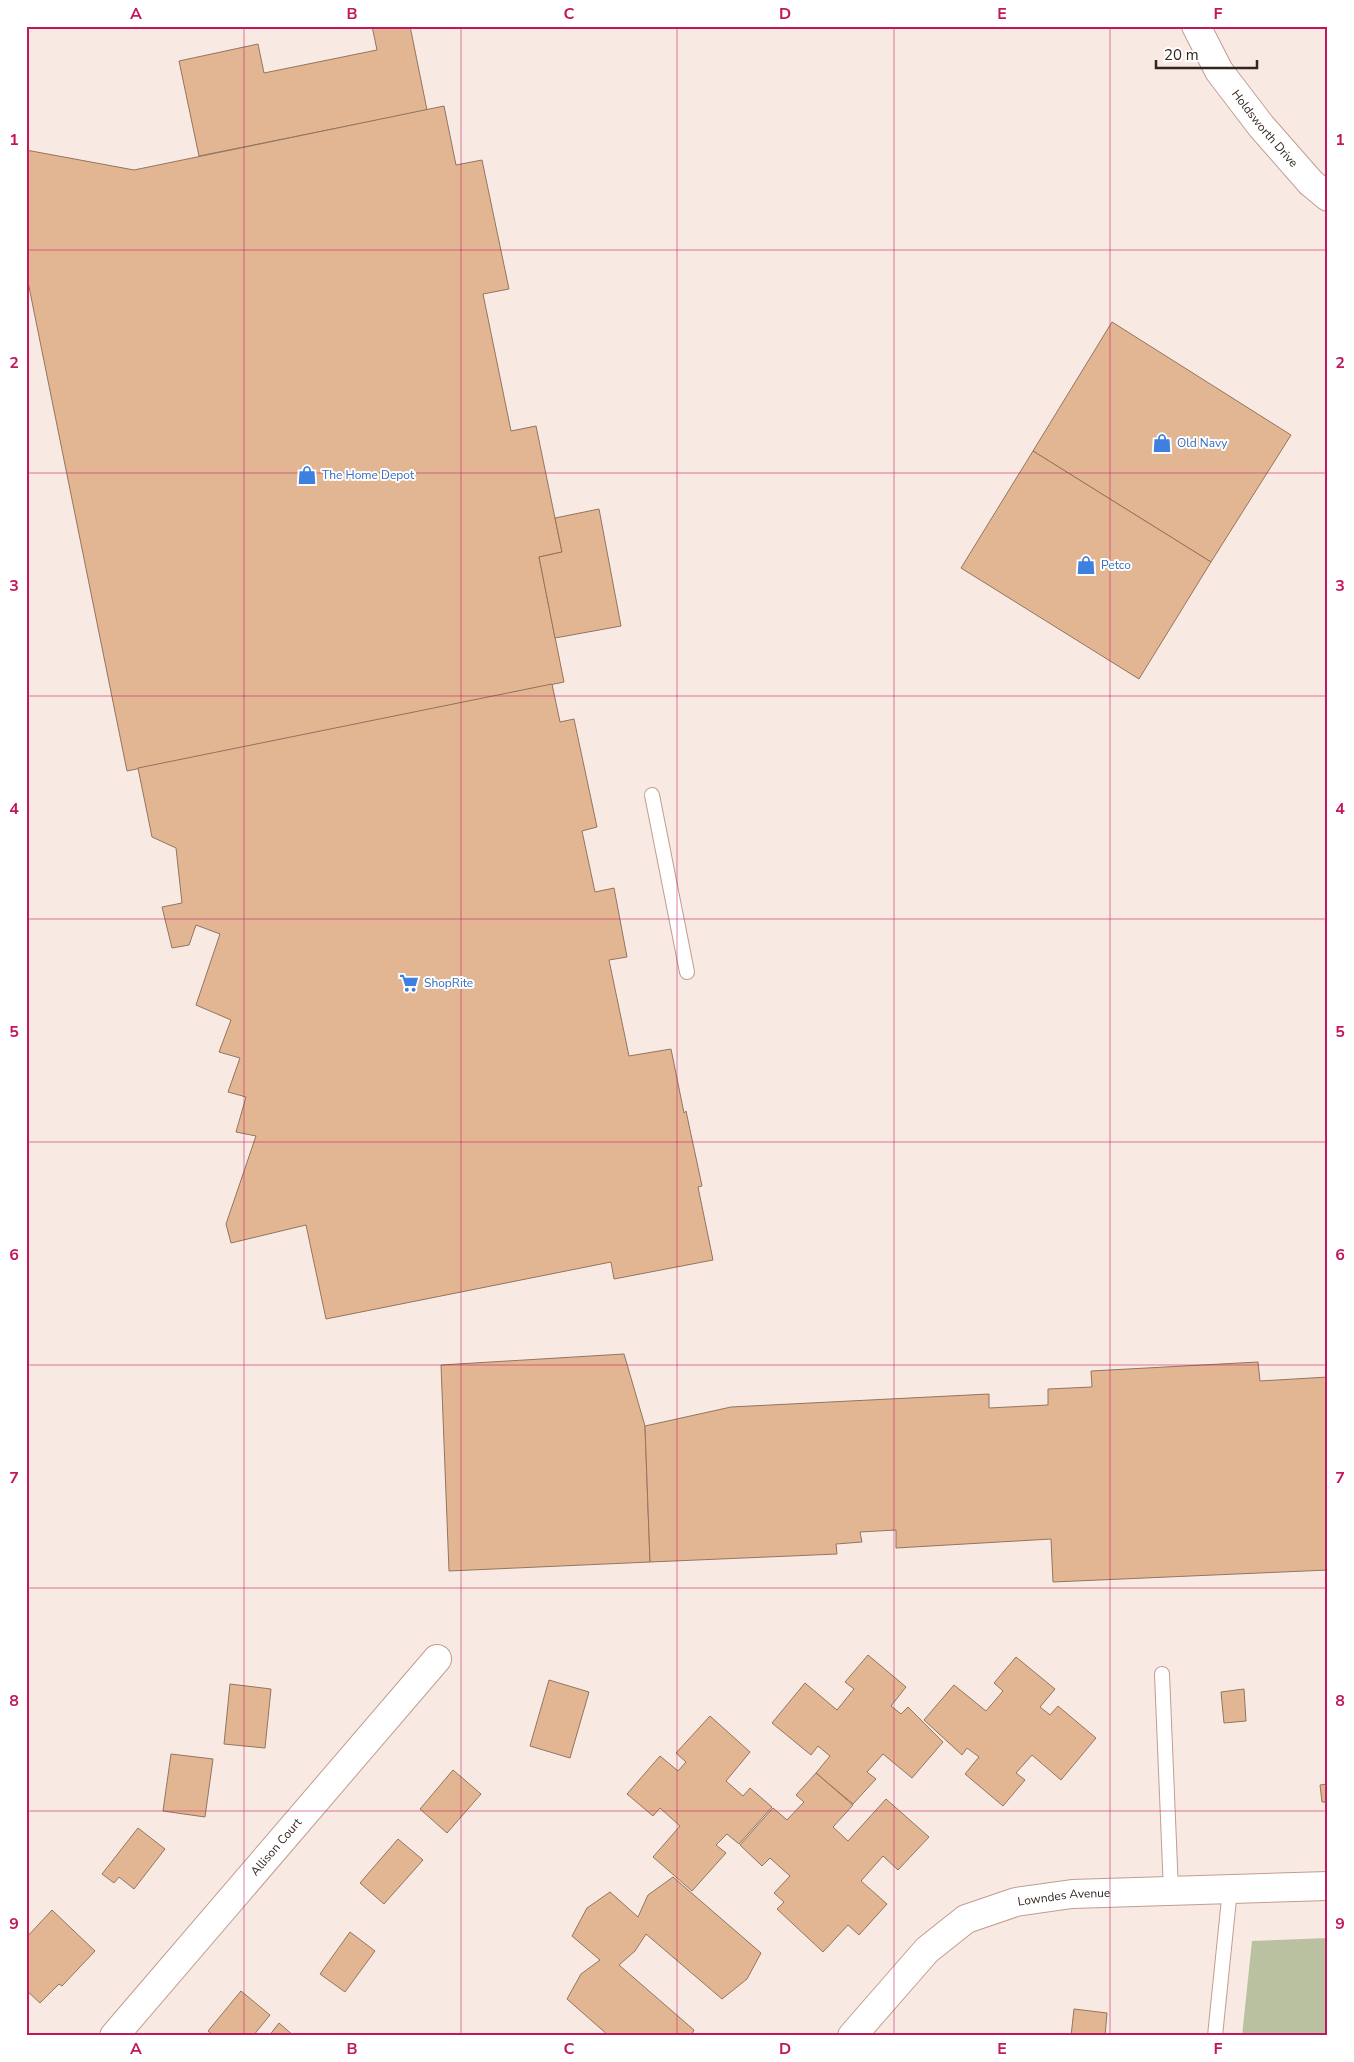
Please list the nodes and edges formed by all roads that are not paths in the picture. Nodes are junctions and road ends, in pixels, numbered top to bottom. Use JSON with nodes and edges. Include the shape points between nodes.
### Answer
{"nodes":[{"id":1,"x":1196,"y":26,"type":"edge"},
{"id":2,"x":1328,"y":197,"type":"edge"},
{"id":3,"x":652,"y":795,"type":"dead end"},
{"id":4,"x":688,"y":972,"type":"dead end"},
{"id":5,"x":438,"y":1659,"type":"dead end"},
{"id":6,"x":1162,"y":1674,"type":"dead end"},
{"id":7,"x":1328,"y":1886,"type":"edge"},
{"id":8,"x":1230,"y":1889,"type":"junction"},
{"id":9,"x":1171,"y":1891,"type":"junction"},
{"id":10,"x":114,"y":2036,"type":"edge"},
{"id":11,"x":852,"y":2036,"type":"edge"},
{"id":12,"x":1215,"y":2036,"type":"edge"}],
"edges":[{"from":1,"to":2,"type":"street","name":"Holdsworth Drive","via":[[1219,71],[1255,118],[1311,183]]},
{"from":3,"to":4,"type":"lane"},
{"from":5,"to":10,"type":"street","name":"Allison Court"},
{"from":6,"to":9,"type":"lane"},
{"from":7,"to":8,"type":"street","name":"Lowndes Avenue"},
{"from":8,"to":9,"type":"street","name":"Lowndes Avenue"},
{"from":8,"to":12,"type":"lane"},
{"from":9,"to":11,"type":"street","name":"Lowndes Avenue","via":[[1072,1894],[1016,1902],[966,1918],[927,1950]]}]}
